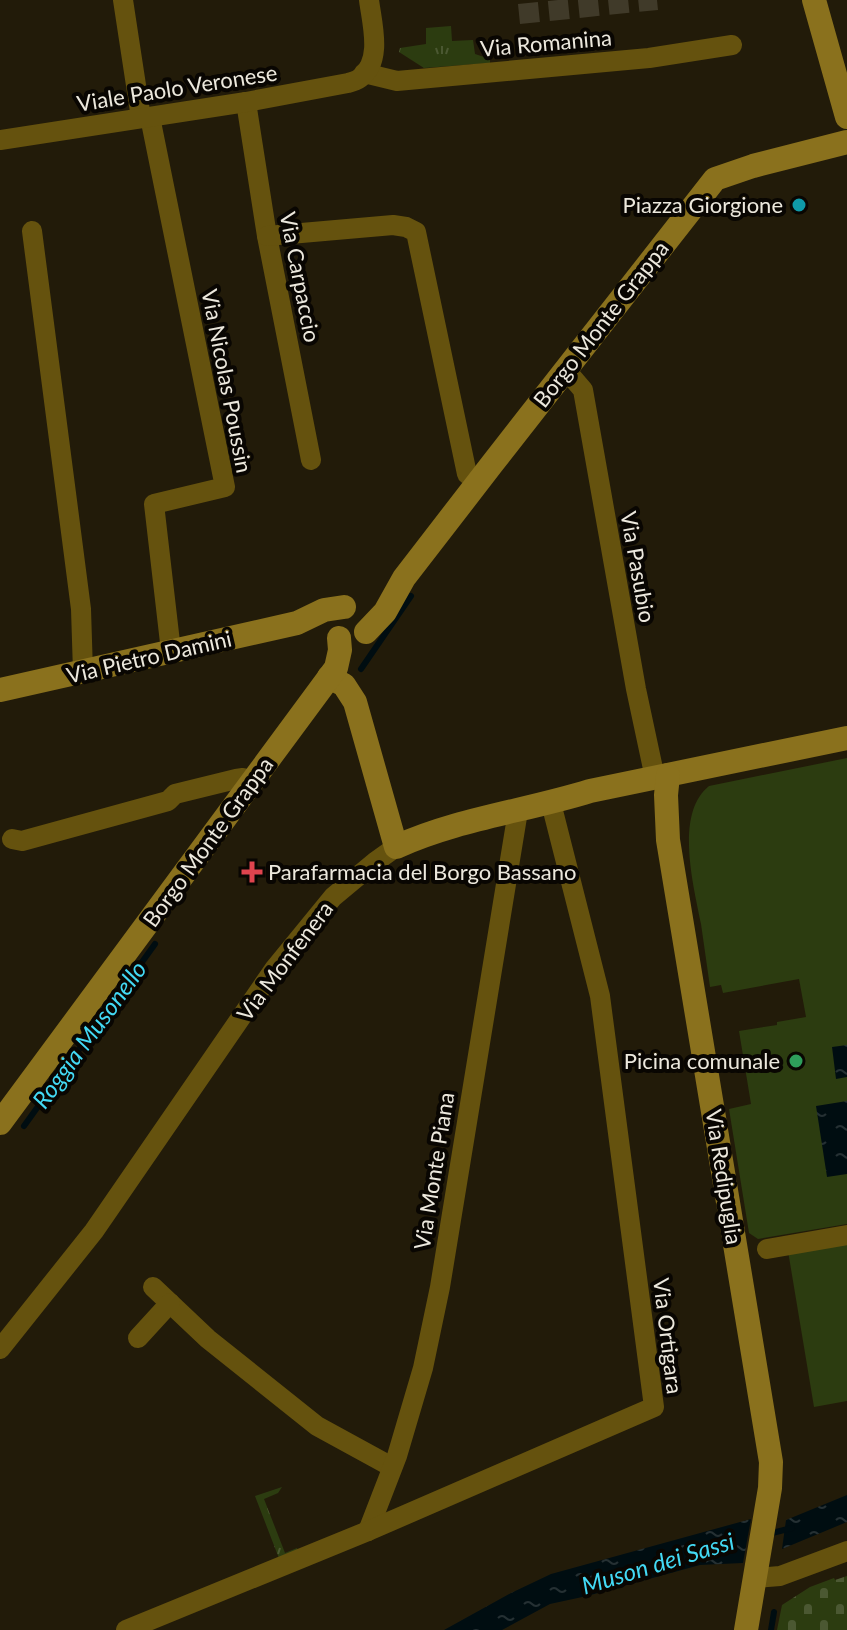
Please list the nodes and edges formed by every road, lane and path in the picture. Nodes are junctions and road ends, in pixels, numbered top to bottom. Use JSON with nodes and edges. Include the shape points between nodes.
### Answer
{"nodes":[{"id":1,"x":123,"y":0,"type":"edge"},
{"id":2,"x":369,"y":0,"type":"edge"},
{"id":3,"x":814,"y":0,"type":"edge"},
{"id":4,"x":732,"y":45,"type":"dead end"},
{"id":5,"x":362,"y":75,"type":"junction"},
{"id":6,"x":246,"y":102,"type":"junction"},
{"id":7,"x":145,"y":117,"type":"junction"},
{"id":8,"x":847,"y":117,"type":"edge"},
{"id":9,"x":0,"y":140,"type":"edge"},
{"id":10,"x":847,"y":142,"type":"edge"},
{"id":11,"x":32,"y":231,"type":"dead end"},
{"id":12,"x":267,"y":236,"type":"junction"},
{"id":13,"x":565,"y":369,"type":"junction"},
{"id":14,"x":311,"y":460,"type":"dead end"},
{"id":15,"x":478,"y":481,"type":"junction"},
{"id":16,"x":404,"y":578,"type":"junction"},
{"id":17,"x":346,"y":607,"type":"junction"},
{"id":18,"x":297,"y":623,"type":"junction"},
{"id":19,"x":351,"y":636,"type":"junction"},
{"id":20,"x":171,"y":651,"type":"junction"},
{"id":21,"x":83,"y":672,"type":"junction"},
{"id":22,"x":329,"y":677,"type":"junction"},
{"id":23,"x":0,"y":690,"type":"edge"},
{"id":24,"x":847,"y":738,"type":"edge"},
{"id":25,"x":661,"y":777,"type":"junction"},
{"id":26,"x":250,"y":783,"type":"junction"},
{"id":27,"x":551,"y":803,"type":"junction"},
{"id":28,"x":518,"y":811,"type":"junction"},
{"id":29,"x":6,"y":842,"type":"edge"},
{"id":30,"x":396,"y":847,"type":"junction"},
{"id":31,"x":0,"y":1123,"type":"edge"},
{"id":32,"x":847,"y":1235,"type":"edge"},
{"id":33,"x":767,"y":1249,"type":"dead end"},
{"id":34,"x":153,"y":1287,"type":"dead end"},
{"id":35,"x":170,"y":1303,"type":"junction"},
{"id":36,"x":138,"y":1338,"type":"dead end"},
{"id":37,"x":0,"y":1349,"type":"edge"},
{"id":38,"x":392,"y":1467,"type":"junction"},
{"id":39,"x":368,"y":1531,"type":"junction"},
{"id":40,"x":847,"y":1551,"type":"edge"},
{"id":41,"x":756,"y":1572,"type":"junction"},
{"id":42,"x":126,"y":1630,"type":"edge"},
{"id":43,"x":746,"y":1630,"type":"edge"}],
"edges":[{"from":1,"to":7,"type":"street"},
{"from":2,"to":5,"type":"street","via":[[374,47]]},
{"from":3,"to":8,"type":"street"},
{"from":4,"to":5,"type":"street","name":"Via Romanina","via":[[649,58],[397,81]]},
{"from":5,"to":6,"type":"street","name":"Viale Paolo Veronese","via":[[342,85]]},
{"from":6,"to":7,"type":"street","name":"Viale Paolo Veronese"},
{"from":6,"to":12,"type":"street","name":"Via Carpaccio"},
{"from":7,"to":9,"type":"street","name":"Viale Paolo Veronese"},
{"from":7,"to":20,"type":"street","name":"Via Nicolas Poussin","via":[[225,487],[154,504]]},
{"from":10,"to":13,"type":"street","name":"Borgo Monte Grappa","via":[[715,179]]},
{"from":11,"to":21,"type":"street","via":[[81,609]]},
{"from":12,"to":14,"type":"street","name":"Via Carpaccio"},
{"from":12,"to":15,"type":"street","via":[[393,225],[416,232],[467,474]]},
{"from":13,"to":15,"type":"street","name":"Borgo Monte Grappa"},
{"from":13,"to":25,"type":"street","name":"Via Pasubio","via":[[583,390],[636,689]]},
{"from":15,"to":16,"type":"street","name":"Borgo Monte Grappa"},
{"from":16,"to":17,"type":"street","name":"Borgo Monte Grappa","via":[[380,598]]},
{"from":16,"to":19,"type":"street","name":"Borgo Monte Grappa","via":[[385,612]]},
{"from":17,"to":18,"type":"street","name":"Via Pietro Damini","via":[[317,612]]},
{"from":17,"to":19,"type":"street","via":[[359,609],[367,623]]},
{"from":18,"to":19,"type":"street"},
{"from":18,"to":20,"type":"street","name":"Via Pietro Damini"},
{"from":19,"to":22,"type":"street","name":"Borgo Monte Grappa","via":[[349,659]]},
{"from":20,"to":21,"type":"street","name":"Via Pietro Damini"},
{"from":21,"to":23,"type":"street","name":"Via Pietro Damini"},
{"from":22,"to":26,"type":"street","name":"Borgo Monte Grappa"},
{"from":22,"to":30,"type":"street","via":[[344,685],[355,702]]},
{"from":24,"to":25,"type":"street","name":"Via Monfenera"},
{"from":25,"to":27,"type":"street","name":"Via Monfenera"},
{"from":25,"to":41,"type":"street","name":"Via Redipuglia","via":[[771,1462]]},
{"from":26,"to":29,"type":"street","via":[[243,778],[175,794],[127,813]]},
{"from":26,"to":31,"type":"street","name":"Borgo Monte Grappa"},
{"from":27,"to":28,"type":"street","name":"Via Monfenera"},
{"from":27,"to":39,"type":"street","name":"Via Ortigara","via":[[600,996],[654,1407]]},
{"from":28,"to":30,"type":"street","name":"Via Monfenera"},
{"from":28,"to":38,"type":"street","name":"Via Monte Piana","via":[[440,1287],[423,1368]]},
{"from":30,"to":37,"type":"street","name":"Via Monfenera","via":[[333,897],[275,968],[94,1231]]},
{"from":32,"to":33,"type":"street"},
{"from":34,"to":35,"type":"street"},
{"from":35,"to":36,"type":"street"},
{"from":35,"to":38,"type":"street","via":[[317,1426]]},
{"from":38,"to":39,"type":"street","name":"Via Monte Piana"},
{"from":39,"to":42,"type":"street","name":"Via Ortigara"},
{"from":40,"to":41,"type":"street","via":[[780,1576]]},
{"from":41,"to":43,"type":"street","name":"Via Redipuglia"}]}
